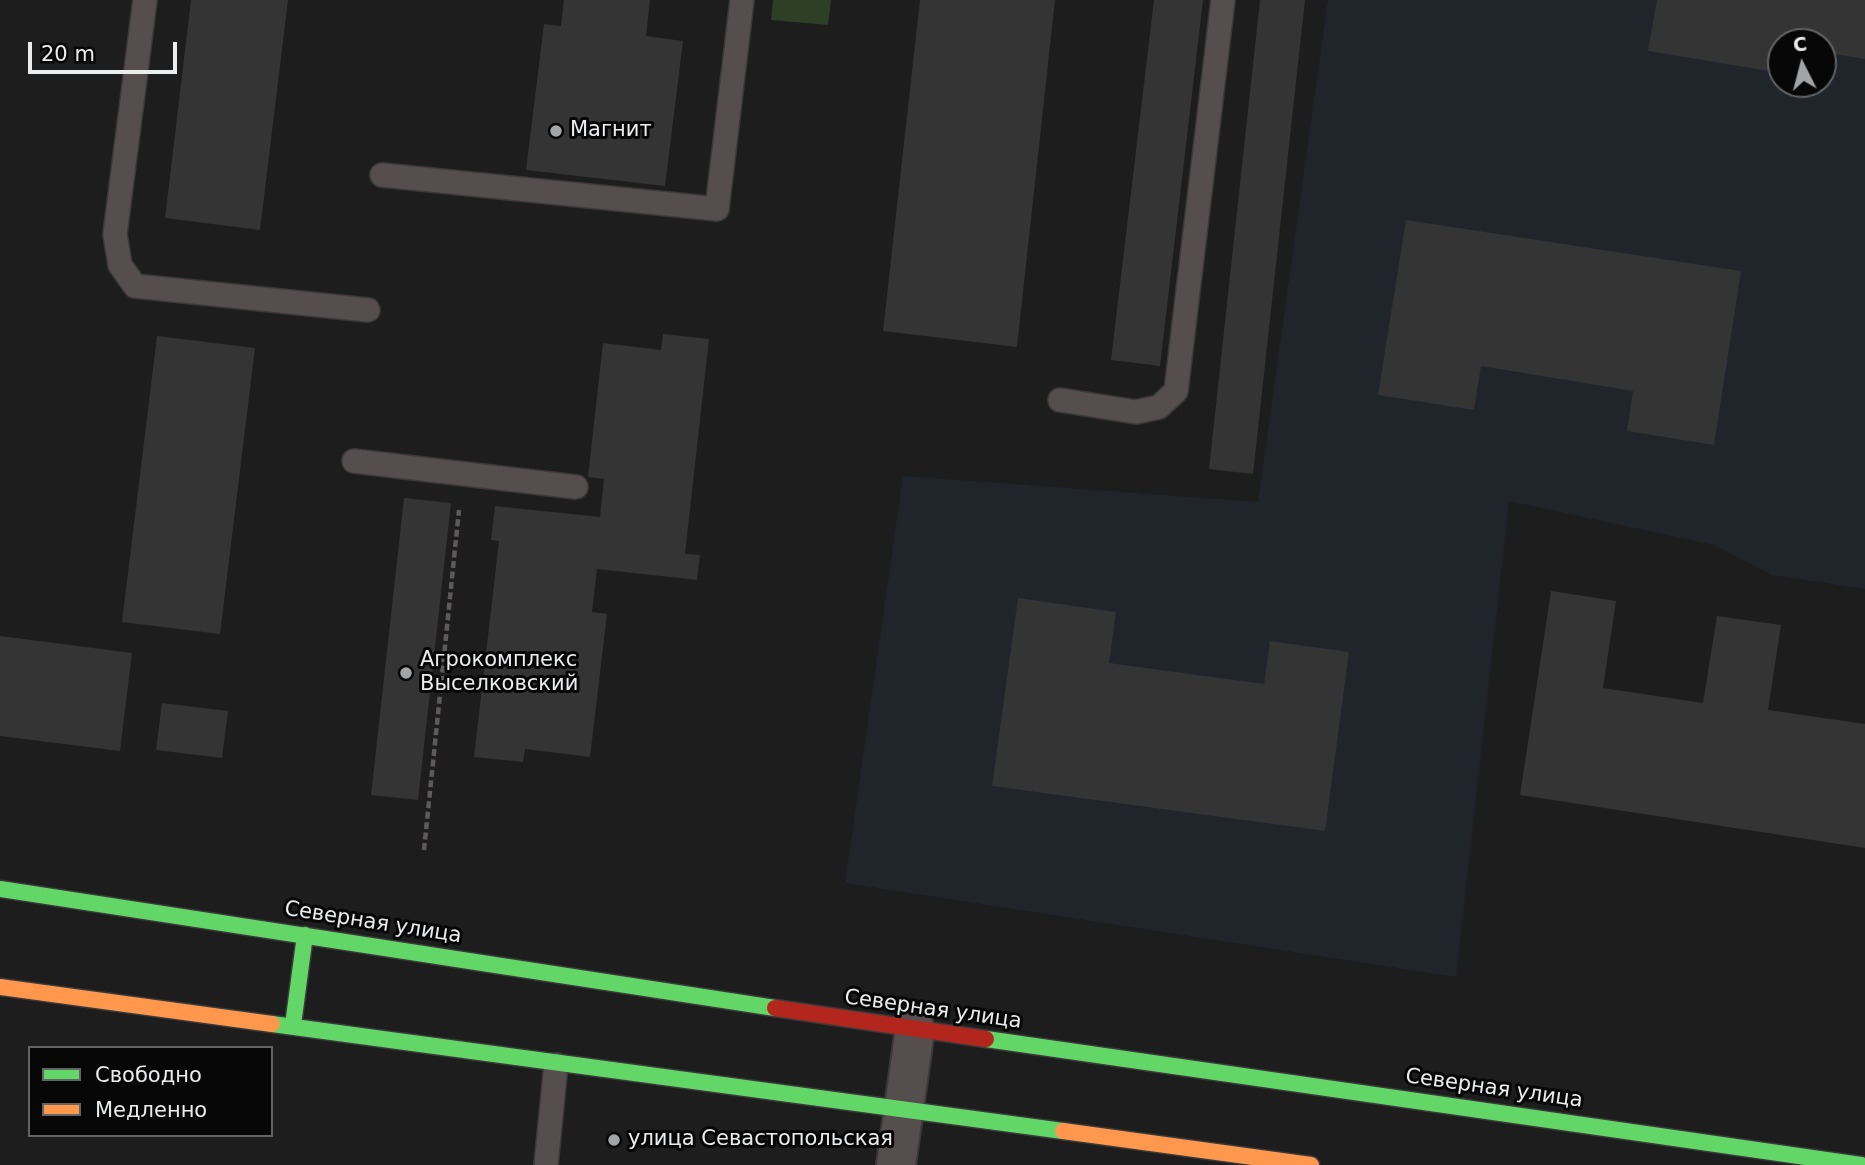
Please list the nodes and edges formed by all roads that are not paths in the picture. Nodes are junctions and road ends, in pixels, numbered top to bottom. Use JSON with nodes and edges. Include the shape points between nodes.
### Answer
{"nodes":[{"id":1,"x":145,"y":0,"type":"edge"},
{"id":2,"x":742,"y":0,"type":"edge"},
{"id":3,"x":1223,"y":0,"type":"edge"},
{"id":4,"x":382,"y":175,"type":"dead end"},
{"id":5,"x":368,"y":310,"type":"dead end"},
{"id":6,"x":1060,"y":400,"type":"dead end"},
{"id":7,"x":354,"y":461,"type":"dead end"},
{"id":8,"x":576,"y":486,"type":"dead end"},
{"id":9,"x":0,"y":889,"type":"edge"},
{"id":10,"x":305,"y":935,"type":"junction"},
{"id":11,"x":0,"y":987,"type":"edge"},
{"id":12,"x":293,"y":1024,"type":"junction"},
{"id":13,"x":915,"y":1029,"type":"junction"},
{"id":14,"x":556,"y":1065,"type":"junction"},
{"id":15,"x":903,"y":1111,"type":"junction"},
{"id":16,"x":546,"y":1165,"type":"edge"},
{"id":17,"x":896,"y":1165,"type":"edge"},
{"id":18,"x":1311,"y":1165,"type":"edge"},
{"id":19,"x":1861,"y":1165,"type":"edge"}],
"edges":[{"from":1,"to":5,"type":"lane","via":[[116,234],[120,265],[135,286]]},
{"from":2,"to":4,"type":"lane","via":[[717,209]]},
{"from":3,"to":6,"type":"lane","via":[[1176,391],[1159,407],[1136,412]]},
{"from":7,"to":8,"type":"lane"},
{"from":9,"to":10,"type":"main road","name":"Северная улица","via":[[183,913]]},
{"from":10,"to":12,"type":"main road"},
{"from":10,"to":13,"type":"main road","name":"Северная улица"},
{"from":11,"to":12,"type":"main road"},
{"from":12,"to":14,"type":"main road"},
{"from":13,"to":15,"type":"street"},
{"from":13,"to":19,"type":"main road","name":"Северная улица"},
{"from":14,"to":15,"type":"main road"},
{"from":14,"to":16,"type":"lane"},
{"from":15,"to":17,"type":"street"},
{"from":15,"to":18,"type":"main road"}]}
